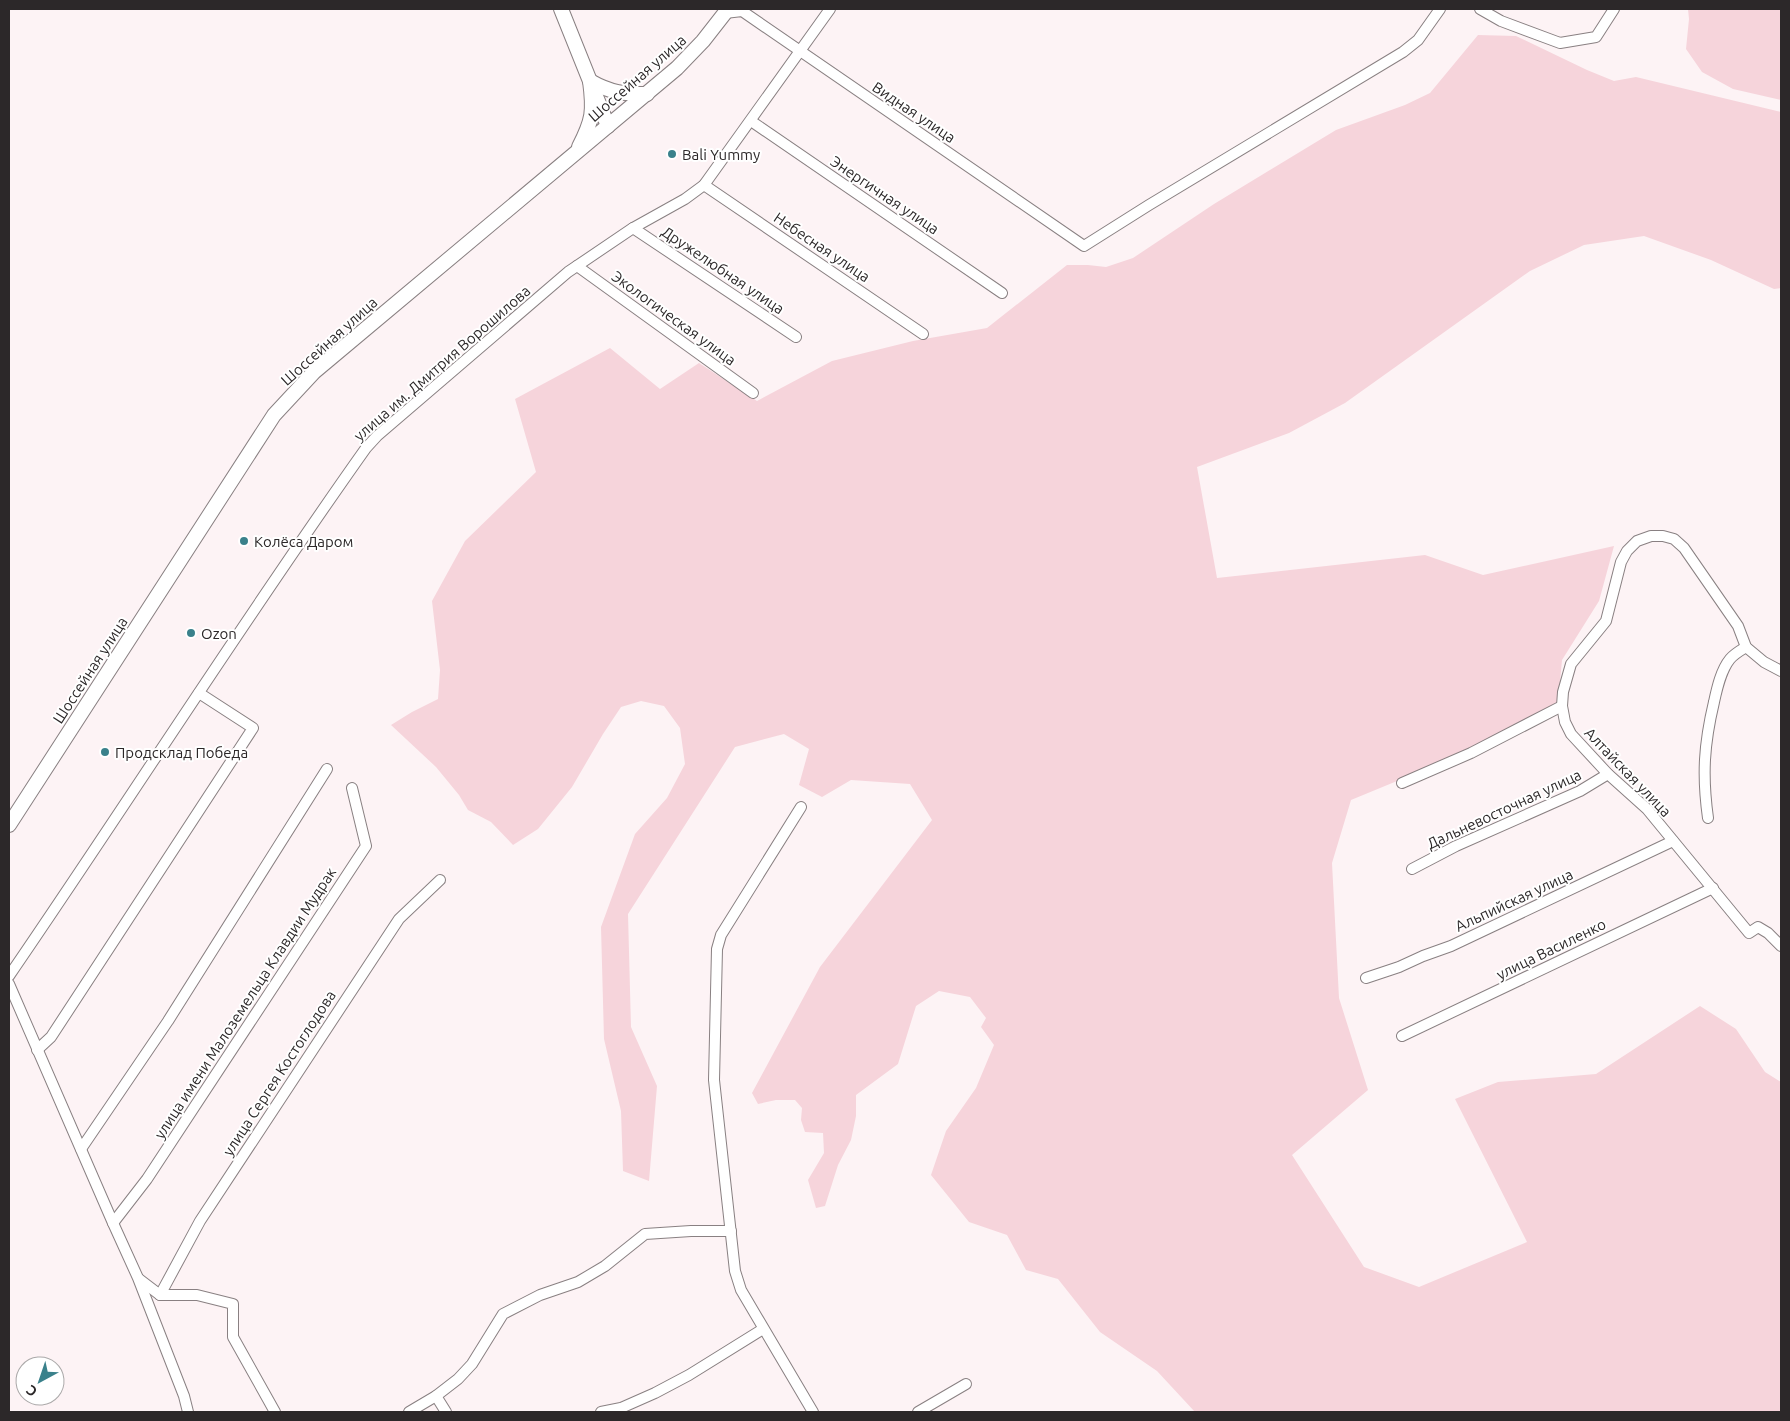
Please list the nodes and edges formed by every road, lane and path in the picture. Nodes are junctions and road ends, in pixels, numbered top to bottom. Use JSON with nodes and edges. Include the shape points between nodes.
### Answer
{"nodes":[{"id":1,"x":561,"y":9,"type":"edge"},
{"id":2,"x":830,"y":9,"type":"edge"},
{"id":3,"x":1440,"y":9,"type":"edge"},
{"id":4,"x":1480,"y":9,"type":"edge"},
{"id":5,"x":1614,"y":9,"type":"edge"},
{"id":6,"x":726,"y":11,"type":"edge"},
{"id":7,"x":800,"y":52,"type":"junction"},
{"id":8,"x":590,"y":81,"type":"junction"},
{"id":9,"x":647,"y":94,"type":"junction"},
{"id":10,"x":751,"y":121,"type":"junction"},
{"id":11,"x":608,"y":126,"type":"junction"},
{"id":12,"x":576,"y":152,"type":"junction"},
{"id":13,"x":704,"y":185,"type":"junction"},
{"id":14,"x":634,"y":228,"type":"junction"},
{"id":15,"x":577,"y":266,"type":"junction"},
{"id":16,"x":1002,"y":293,"type":"dead end"},
{"id":17,"x":923,"y":334,"type":"dead end"},
{"id":18,"x":796,"y":337,"type":"dead end"},
{"id":19,"x":753,"y":393,"type":"dead end"},
{"id":20,"x":1746,"y":647,"type":"junction"},
{"id":21,"x":1781,"y":671,"type":"edge"},
{"id":22,"x":199,"y":693,"type":"junction"},
{"id":23,"x":1562,"y":706,"type":"junction"},
{"id":24,"x":327,"y":770,"type":"dead end"},
{"id":25,"x":1608,"y":774,"type":"junction"},
{"id":26,"x":1402,"y":783,"type":"dead end"},
{"id":27,"x":352,"y":788,"type":"dead end"},
{"id":28,"x":801,"y":807,"type":"dead end"},
{"id":29,"x":1708,"y":818,"type":"dead end"},
{"id":30,"x":9,"y":825,"type":"edge"},
{"id":31,"x":1673,"y":842,"type":"junction"},
{"id":32,"x":1412,"y":869,"type":"dead end"},
{"id":33,"x":440,"y":880,"type":"dead end"},
{"id":34,"x":1713,"y":888,"type":"junction"},
{"id":35,"x":1781,"y":946,"type":"edge"},
{"id":36,"x":9,"y":976,"type":"edge"},
{"id":37,"x":1366,"y":978,"type":"dead end"},
{"id":38,"x":9,"y":984,"type":"edge"},
{"id":39,"x":1402,"y":1036,"type":"dead end"},
{"id":40,"x":37,"y":1050,"type":"junction"},
{"id":41,"x":81,"y":1149,"type":"junction"},
{"id":42,"x":112,"y":1223,"type":"junction"},
{"id":43,"x":731,"y":1231,"type":"junction"},
{"id":44,"x":138,"y":1278,"type":"junction"},
{"id":45,"x":160,"y":1295,"type":"junction"},
{"id":46,"x":763,"y":1329,"type":"junction"},
{"id":47,"x":966,"y":1384,"type":"dead end"},
{"id":48,"x":436,"y":1396,"type":"junction"},
{"id":49,"x":188,"y":1412,"type":"edge"},
{"id":50,"x":275,"y":1412,"type":"edge"},
{"id":51,"x":409,"y":1412,"type":"edge"},
{"id":52,"x":446,"y":1412,"type":"edge"},
{"id":53,"x":601,"y":1412,"type":"edge"},
{"id":54,"x":813,"y":1412,"type":"edge"},
{"id":55,"x":918,"y":1412,"type":"edge"}],
"edges":[{"from":1,"to":8,"type":"street"},
{"from":2,"to":7,"type":"street","name":"улица им. Дмитрия Ворошилова"},
{"from":3,"to":7,"type":"street","name":"Видная улица","via":[[1418,40],[1403,52],[1084,246]]},
{"from":4,"to":5,"type":"street","via":[[1501,21],[1560,43],[1596,37]]},
{"from":6,"to":7,"type":"street","name":"Видная улица","via":[[742,11]]},
{"from":6,"to":9,"type":"street","name":"Шоссейная улица","via":[[678,68]]},
{"from":7,"to":10,"type":"street","name":"улица им. Дмитрия Ворошилова"},
{"from":8,"to":9,"type":"street","via":[[621,94]]},
{"from":8,"to":11,"type":"street"},
{"from":8,"to":12,"type":"street","via":[[592,118]]},
{"from":9,"to":11,"type":"street","name":"Шоссейная улица"},
{"from":10,"to":13,"type":"street","name":"улица им. Дмитрия Ворошилова"},
{"from":10,"to":16,"type":"street","name":"Энергичная улица"},
{"from":11,"to":12,"type":"street","name":"Шоссейная улица"},
{"from":12,"to":30,"type":"street","name":"Шоссейная улица","via":[[314,372],[274,415]]},
{"from":13,"to":14,"type":"street","name":"улица им. Дмитрия Ворошилова","via":[[685,200]]},
{"from":13,"to":17,"type":"street","name":"Небесная улица"},
{"from":14,"to":15,"type":"street","name":"улица им. Дмитрия Ворошилова"},
{"from":14,"to":18,"type":"street","name":"Дружелюбная улица"},
{"from":15,"to":19,"type":"street","name":"Экологическая улица"},
{"from":15,"to":22,"type":"street","name":"улица им. Дмитрия Ворошилова","via":[[366,448],[291,553]]},
{"from":20,"to":21,"type":"street"},
{"from":20,"to":23,"type":"street","name":"Алтайская улица","via":[[1738,626],[1684,548],[1674,539],[1651,536],[1627,551],[1621,562],[1606,621],[1571,664]]},
{"from":20,"to":29,"type":"street","via":[[1731,657],[1725,667],[1707,732],[1704,780]]},
{"from":22,"to":36,"type":"street","name":"улица им. Дмитрия Ворошилова"},
{"from":22,"to":40,"type":"street","via":[[253,728],[50,1037]]},
{"from":23,"to":25,"type":"street","name":"Алтайская улица","via":[[1571,734]]},
{"from":23,"to":26,"type":"street","via":[[1472,753]]},
{"from":24,"to":41,"type":"street","via":[[168,1021]]},
{"from":25,"to":31,"type":"street","name":"Алтайская улица","via":[[1640,802]]},
{"from":25,"to":32,"type":"street","name":"Дальневосточная улица","via":[[1580,792],[1456,846]]},
{"from":27,"to":42,"type":"street","name":"улица имени Малоземельца Клавдии Мудрак","via":[[366,846],[147,1179]]},
{"from":28,"to":43,"type":"street","via":[[721,935],[717,949],[715,1101]]},
{"from":31,"to":34,"type":"street","name":"Алтайская улица"},
{"from":31,"to":37,"type":"street","name":"Альпийская улица","via":[[1451,946]]},
{"from":33,"to":45,"type":"street","name":"улица Сергея Костоглодова","via":[[399,919],[200,1221]]},
{"from":34,"to":35,"type":"street","name":"Алтайская улица","via":[[1748,933],[1758,928]]},
{"from":34,"to":39,"type":"street","name":"улица Василенко"},
{"from":38,"to":40,"type":"street"},
{"from":40,"to":41,"type":"street"},
{"from":41,"to":42,"type":"street"},
{"from":42,"to":44,"type":"street"},
{"from":43,"to":46,"type":"street","via":[[741,1290]]},
{"from":43,"to":48,"type":"street","via":[[645,1234],[605,1266],[578,1282],[540,1295],[503,1314],[472,1364]]},
{"from":44,"to":45,"type":"street"},
{"from":44,"to":49,"type":"street"},
{"from":45,"to":50,"type":"street","via":[[197,1295],[233,1304],[233,1337]]},
{"from":46,"to":53,"type":"street","via":[[655,1393],[621,1408]]},
{"from":46,"to":54,"type":"street"},
{"from":47,"to":55,"type":"street"},
{"from":48,"to":51,"type":"street"},
{"from":48,"to":52,"type":"street"}]}
